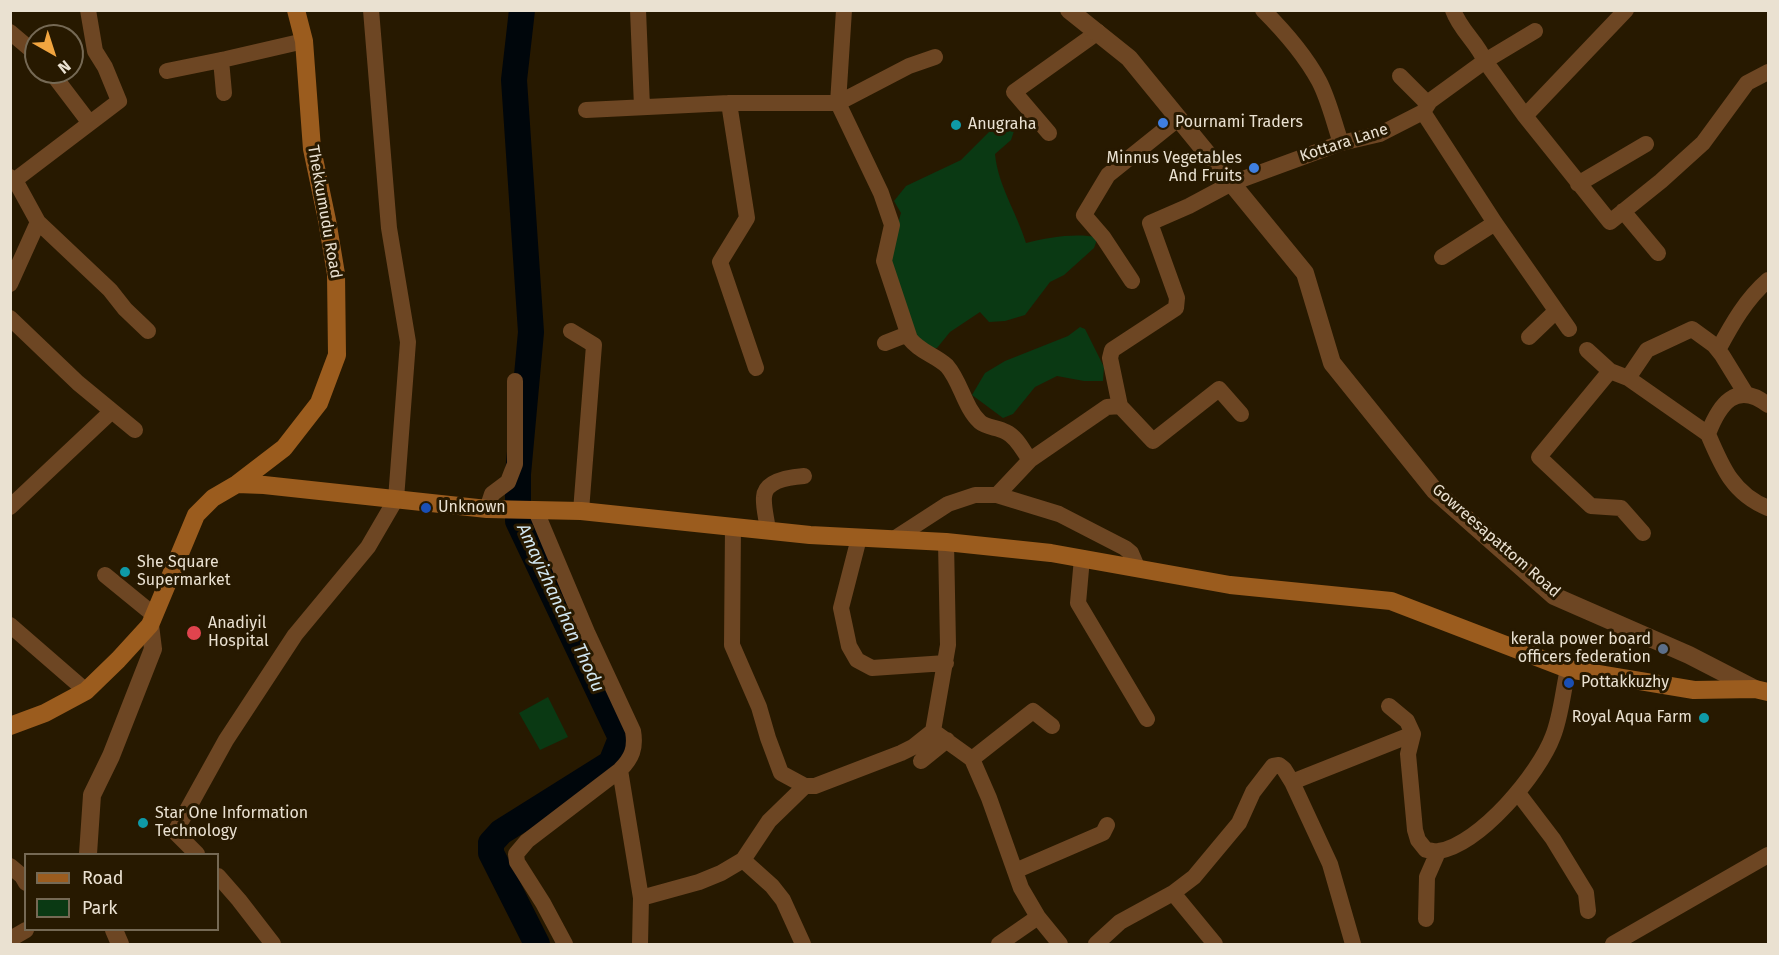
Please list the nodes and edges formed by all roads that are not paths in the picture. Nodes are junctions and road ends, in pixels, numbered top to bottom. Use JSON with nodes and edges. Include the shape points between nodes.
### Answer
{"nodes":[{"id":1,"x":88,"y":10,"type":"edge"},
{"id":2,"x":296,"y":10,"type":"edge"},
{"id":3,"x":371,"y":10,"type":"edge"},
{"id":4,"x":638,"y":10,"type":"edge"},
{"id":5,"x":844,"y":10,"type":"edge"},
{"id":6,"x":1263,"y":10,"type":"edge"},
{"id":7,"x":1626,"y":10,"type":"edge"},
{"id":8,"x":1455,"y":12,"type":"edge"},
{"id":9,"x":1078,"y":13,"type":"edge"},
{"id":10,"x":10,"y":32,"type":"edge"},
{"id":11,"x":1098,"y":32,"type":"junction"},
{"id":12,"x":1535,"y":32,"type":"dead end"},
{"id":13,"x":304,"y":40,"type":"junction"},
{"id":14,"x":24,"y":44,"type":"edge"},
{"id":15,"x":935,"y":57,"type":"dead end"},
{"id":16,"x":221,"y":60,"type":"junction"},
{"id":17,"x":1485,"y":62,"type":"junction"},
{"id":18,"x":167,"y":71,"type":"dead end"},
{"id":19,"x":1768,"y":72,"type":"edge"},
{"id":20,"x":1400,"y":76,"type":"dead end"},
{"id":21,"x":60,"y":84,"type":"edge"},
{"id":22,"x":224,"y":93,"type":"dead end"},
{"id":23,"x":729,"y":103,"type":"junction"},
{"id":24,"x":838,"y":103,"type":"junction"},
{"id":25,"x":642,"y":107,"type":"junction"},
{"id":26,"x":1426,"y":108,"type":"junction"},
{"id":27,"x":586,"y":110,"type":"dead end"},
{"id":28,"x":1525,"y":116,"type":"junction"},
{"id":29,"x":1179,"y":118,"type":"junction"},
{"id":30,"x":89,"y":122,"type":"junction"},
{"id":31,"x":1049,"y":133,"type":"dead end"},
{"id":32,"x":1341,"y":143,"type":"junction"},
{"id":33,"x":1646,"y":144,"type":"dead end"},
{"id":34,"x":13,"y":178,"type":"edge"},
{"id":35,"x":1232,"y":183,"type":"junction"},
{"id":36,"x":1578,"y":184,"type":"junction"},
{"id":37,"x":1623,"y":211,"type":"junction"},
{"id":38,"x":38,"y":222,"type":"junction"},
{"id":39,"x":1495,"y":223,"type":"junction"},
{"id":40,"x":1658,"y":254,"type":"dead end"},
{"id":41,"x":1442,"y":257,"type":"dead end"},
{"id":42,"x":1768,"y":280,"type":"edge"},
{"id":43,"x":1132,"y":281,"type":"dead end"},
{"id":44,"x":10,"y":284,"type":"edge"},
{"id":45,"x":1556,"y":312,"type":"junction"},
{"id":46,"x":10,"y":318,"type":"edge"},
{"id":47,"x":1569,"y":329,"type":"dead end"},
{"id":48,"x":148,"y":331,"type":"dead end"},
{"id":49,"x":571,"y":331,"type":"dead end"},
{"id":50,"x":908,"y":334,"type":"junction"},
{"id":51,"x":1529,"y":337,"type":"dead end"},
{"id":52,"x":885,"y":343,"type":"dead end"},
{"id":53,"x":1587,"y":350,"type":"dead end"},
{"id":54,"x":1718,"y":350,"type":"junction"},
{"id":55,"x":756,"y":368,"type":"dead end"},
{"id":56,"x":1610,"y":371,"type":"junction"},
{"id":57,"x":1628,"y":378,"type":"junction"},
{"id":58,"x":515,"y":381,"type":"dead end"},
{"id":59,"x":1746,"y":394,"type":"junction"},
{"id":60,"x":1768,"y":405,"type":"edge"},
{"id":61,"x":1120,"y":406,"type":"junction"},
{"id":62,"x":112,"y":411,"type":"junction"},
{"id":63,"x":1241,"y":414,"type":"dead end"},
{"id":64,"x":135,"y":430,"type":"dead end"},
{"id":65,"x":1708,"y":434,"type":"junction"},
{"id":66,"x":1030,"y":460,"type":"junction"},
{"id":67,"x":804,"y":476,"type":"dead end"},
{"id":68,"x":237,"y":484,"type":"junction"},
{"id":69,"x":997,"y":495,"type":"junction"},
{"id":70,"x":396,"y":499,"type":"junction"},
{"id":71,"x":10,"y":507,"type":"edge"},
{"id":72,"x":1768,"y":508,"type":"edge"},
{"id":73,"x":487,"y":509,"type":"junction"},
{"id":74,"x":532,"y":511,"type":"junction"},
{"id":75,"x":581,"y":511,"type":"junction"},
{"id":76,"x":733,"y":527,"type":"junction"},
{"id":77,"x":768,"y":531,"type":"junction"},
{"id":78,"x":1643,"y":533,"type":"dead end"},
{"id":79,"x":859,"y":538,"type":"junction"},
{"id":80,"x":894,"y":539,"type":"junction"},
{"id":81,"x":946,"y":542,"type":"junction"},
{"id":82,"x":1082,"y":558,"type":"junction"},
{"id":83,"x":1137,"y":567,"type":"junction"},
{"id":84,"x":105,"y":575,"type":"dead end"},
{"id":85,"x":152,"y":620,"type":"junction"},
{"id":86,"x":10,"y":625,"type":"edge"},
{"id":87,"x":946,"y":663,"type":"junction"},
{"id":88,"x":1568,"y":669,"type":"junction"},
{"id":89,"x":86,"y":691,"type":"junction"},
{"id":90,"x":1762,"y":691,"type":"edge"},
{"id":91,"x":1389,"y":706,"type":"dead end"},
{"id":92,"x":1147,"y":719,"type":"dead end"},
{"id":93,"x":10,"y":726,"type":"edge"},
{"id":94,"x":1052,"y":726,"type":"dead end"},
{"id":95,"x":1413,"y":734,"type":"junction"},
{"id":96,"x":940,"y":736,"type":"junction"},
{"id":97,"x":972,"y":759,"type":"junction"},
{"id":98,"x":921,"y":761,"type":"dead end"},
{"id":99,"x":620,"y":770,"type":"junction"},
{"id":100,"x":1292,"y":782,"type":"junction"},
{"id":101,"x":805,"y":786,"type":"junction"},
{"id":102,"x":1518,"y":793,"type":"junction"},
{"id":103,"x":1107,"y":825,"type":"dead end"},
{"id":104,"x":1438,"y":852,"type":"junction"},
{"id":105,"x":88,"y":853,"type":"edge"},
{"id":106,"x":195,"y":853,"type":"edge"},
{"id":107,"x":1768,"y":855,"type":"edge"},
{"id":108,"x":743,"y":860,"type":"junction"},
{"id":109,"x":10,"y":866,"type":"edge"},
{"id":110,"x":1015,"y":872,"type":"junction"},
{"id":111,"x":219,"y":877,"type":"edge"},
{"id":112,"x":24,"y":880,"type":"edge"},
{"id":113,"x":1173,"y":893,"type":"junction"},
{"id":114,"x":641,"y":898,"type":"junction"},
{"id":115,"x":1588,"y":911,"type":"dead end"},
{"id":116,"x":1038,"y":917,"type":"junction"},
{"id":117,"x":1426,"y":919,"type":"dead end"},
{"id":118,"x":24,"y":931,"type":"edge"},
{"id":119,"x":114,"y":931,"type":"edge"},
{"id":120,"x":10,"y":942,"type":"edge"},
{"id":121,"x":120,"y":945,"type":"edge"},
{"id":122,"x":273,"y":945,"type":"edge"},
{"id":123,"x":565,"y":945,"type":"edge"},
{"id":124,"x":640,"y":945,"type":"edge"},
{"id":125,"x":803,"y":945,"type":"edge"},
{"id":126,"x":999,"y":945,"type":"edge"},
{"id":127,"x":1060,"y":945,"type":"edge"},
{"id":128,"x":1095,"y":945,"type":"edge"},
{"id":129,"x":1215,"y":945,"type":"edge"},
{"id":130,"x":1353,"y":945,"type":"edge"},
{"id":131,"x":1613,"y":945,"type":"edge"}],
"edges":[{"from":1,"to":30,"type":"street","via":[[95,51],[119,101]]},
{"from":2,"to":13,"type":"main road","name":"Thekkumudu Road"},
{"from":3,"to":70,"type":"street","via":[[389,228],[408,342]]},
{"from":4,"to":25,"type":"street"},
{"from":5,"to":24,"type":"street"},
{"from":6,"to":32,"type":"street","via":[[1315,75]]},
{"from":7,"to":28,"type":"street"},
{"from":8,"to":17,"type":"street"},
{"from":9,"to":11,"type":"street"},
{"from":10,"to":14,"type":"street"},
{"from":11,"to":29,"type":"street","via":[[1129,58]]},
{"from":11,"to":31,"type":"street","via":[[1014,92]]},
{"from":12,"to":17,"type":"street","name":"Kottara Lane"},
{"from":13,"to":16,"type":"street"},
{"from":13,"to":68,"type":"main road","name":"Thekkumudu Road","via":[[312,149],[336,274],[337,355],[319,403],[284,448]]},
{"from":15,"to":24,"type":"street","via":[[909,66]]},
{"from":16,"to":18,"type":"street"},
{"from":16,"to":22,"type":"street"},
{"from":17,"to":26,"type":"street","name":"Kottara Lane","via":[[1431,100]]},
{"from":17,"to":28,"type":"street"},
{"from":19,"to":37,"type":"street","via":[[1747,83],[1703,143]]},
{"from":20,"to":26,"type":"street"},
{"from":21,"to":30,"type":"street"},
{"from":23,"to":24,"type":"street"},
{"from":23,"to":25,"type":"street"},
{"from":23,"to":55,"type":"street","via":[[747,218],[720,262]]},
{"from":24,"to":50,"type":"street","via":[[892,225],[884,261]]},
{"from":25,"to":27,"type":"street"},
{"from":26,"to":32,"type":"street","name":"Kottara Lane","via":[[1380,134]]},
{"from":26,"to":39,"type":"street"},
{"from":28,"to":36,"type":"street"},
{"from":29,"to":35,"type":"street"},
{"from":29,"to":43,"type":"street","via":[[1108,175],[1084,215]]},
{"from":30,"to":34,"type":"street"},
{"from":32,"to":35,"type":"street","name":"Kottara Lane"},
{"from":33,"to":36,"type":"street"},
{"from":34,"to":38,"type":"street"},
{"from":35,"to":61,"type":"street","name":"Kottara Lane","via":[[1150,223],[1177,298],[1176,308],[1112,350],[1110,358]]},
{"from":35,"to":90,"type":"street","name":"Gowreesapattom Road","via":[[1305,273],[1332,363],[1436,491],[1554,596]]},
{"from":36,"to":37,"type":"street","via":[[1610,222]]},
{"from":37,"to":40,"type":"street"},
{"from":38,"to":44,"type":"street"},
{"from":38,"to":48,"type":"street"},
{"from":39,"to":41,"type":"street"},
{"from":39,"to":45,"type":"street"},
{"from":42,"to":54,"type":"street","via":[[1738,315]]},
{"from":45,"to":47,"type":"street"},
{"from":45,"to":51,"type":"street"},
{"from":46,"to":62,"type":"street"},
{"from":49,"to":75,"type":"street","via":[[594,345]]},
{"from":50,"to":52,"type":"street"},
{"from":50,"to":66,"type":"street","via":[[917,348],[948,368],[983,425],[1015,438]]},
{"from":53,"to":56,"type":"street"},
{"from":54,"to":57,"type":"street","via":[[1692,329],[1647,350]]},
{"from":54,"to":59,"type":"street"},
{"from":56,"to":57,"type":"street"},
{"from":56,"to":78,"type":"street","via":[[1539,457],[1591,506],[1621,508]]},
{"from":57,"to":65,"type":"street"},
{"from":58,"to":73,"type":"street","via":[[515,464],[508,482],[492,494]]},
{"from":59,"to":60,"type":"street"},
{"from":59,"to":65,"type":"street","via":[[1734,396],[1716,412]]},
{"from":61,"to":63,"type":"street","via":[[1153,441],[1219,389]]},
{"from":61,"to":66,"type":"street","via":[[1107,407]]},
{"from":62,"to":64,"type":"street"},
{"from":62,"to":71,"type":"street"},
{"from":65,"to":72,"type":"street","via":[[1730,481],[1755,503]]},
{"from":66,"to":69,"type":"street"},
{"from":67,"to":77,"type":"street","via":[[788,477],[770,486],[764,495]]},
{"from":68,"to":70,"type":"main road"},
{"from":68,"to":85,"type":"main road","name":"Thekkumudu Road","via":[[213,498],[196,515]]},
{"from":69,"to":80,"type":"street","via":[[975,495],[948,504]]},
{"from":69,"to":83,"type":"street","via":[[1059,514],[1125,548]]},
{"from":70,"to":73,"type":"main road"},
{"from":70,"to":106,"type":"street","via":[[368,546],[295,635],[226,740],[175,832]]},
{"from":73,"to":74,"type":"main road"},
{"from":74,"to":75,"type":"main road"},
{"from":74,"to":99,"type":"street","via":[[633,731],[634,751]]},
{"from":75,"to":76,"type":"main road"},
{"from":76,"to":77,"type":"main road"},
{"from":76,"to":101,"type":"street","via":[[732,645],[759,707],[781,773]]},
{"from":77,"to":79,"type":"main road"},
{"from":79,"to":80,"type":"main road"},
{"from":79,"to":87,"type":"street","via":[[842,608],[849,646],[857,660],[872,668]]},
{"from":80,"to":81,"type":"main road"},
{"from":81,"to":82,"type":"main road"},
{"from":81,"to":87,"type":"street"},
{"from":82,"to":83,"type":"main road"},
{"from":82,"to":92,"type":"street","via":[[1078,603]]},
{"from":83,"to":88,"type":"main road","via":[[1230,585],[1391,601]]},
{"from":84,"to":85,"type":"street"},
{"from":85,"to":89,"type":"main road","name":"Thekkumudu Road"},
{"from":85,"to":105,"type":"street","via":[[153,649],[92,795]]},
{"from":86,"to":89,"type":"street"},
{"from":87,"to":96,"type":"street"},
{"from":88,"to":90,"type":"main road","via":[[1694,690]]},
{"from":88,"to":102,"type":"street","via":[[1554,736],[1538,768]]},
{"from":89,"to":93,"type":"main road","name":"Thekkumudu Road"},
{"from":91,"to":95,"type":"street","via":[[1407,721]]},
{"from":94,"to":97,"type":"street","via":[[1033,711]]},
{"from":95,"to":100,"type":"street"},
{"from":95,"to":104,"type":"street","via":[[1408,754],[1415,830],[1426,850]]},
{"from":96,"to":97,"type":"street"},
{"from":96,"to":98,"type":"street"},
{"from":96,"to":101,"type":"street","via":[[815,786]]},
{"from":97,"to":110,"type":"street"},
{"from":99,"to":114,"type":"street"},
{"from":99,"to":123,"type":"street","via":[[527,841],[516,854]]},
{"from":100,"to":113,"type":"street","via":[[1284,769],[1273,766],[1253,792],[1239,823],[1194,877]]},
{"from":100,"to":130,"type":"street","via":[[1330,864]]},
{"from":101,"to":108,"type":"street","via":[[769,821]]},
{"from":102,"to":104,"type":"street","via":[[1481,829]]},
{"from":102,"to":115,"type":"street","via":[[1553,839],[1586,893]]},
{"from":103,"to":110,"type":"street","via":[[1103,833]]},
{"from":104,"to":117,"type":"street","via":[[1427,877]]},
{"from":107,"to":131,"type":"street"},
{"from":108,"to":114,"type":"street","via":[[699,882]]},
{"from":108,"to":125,"type":"street","via":[[783,900]]},
{"from":109,"to":112,"type":"street"},
{"from":110,"to":116,"type":"street"},
{"from":111,"to":122,"type":"street"},
{"from":113,"to":128,"type":"street","via":[[1120,922]]},
{"from":113,"to":129,"type":"street"},
{"from":114,"to":124,"type":"street"},
{"from":116,"to":126,"type":"street"},
{"from":116,"to":127,"type":"street"},
{"from":118,"to":120,"type":"street"},
{"from":119,"to":121,"type":"street"}]}
